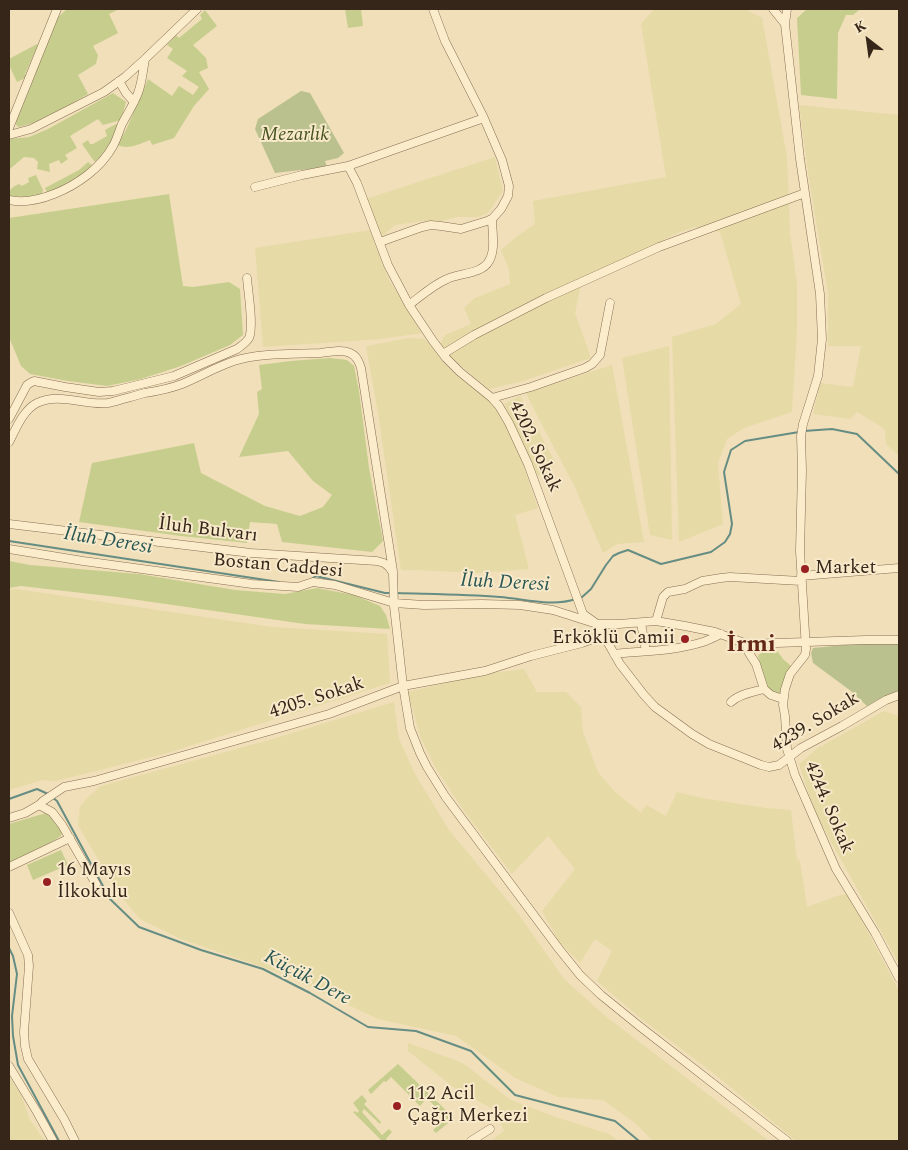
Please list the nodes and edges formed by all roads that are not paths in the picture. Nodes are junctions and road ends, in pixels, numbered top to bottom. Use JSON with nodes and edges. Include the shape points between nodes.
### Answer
{"nodes":[{"id":1,"x":57,"y":9,"type":"edge"},
{"id":2,"x":197,"y":9,"type":"edge"},
{"id":3,"x":433,"y":9,"type":"edge"},
{"id":4,"x":773,"y":9,"type":"edge"},
{"id":5,"x":787,"y":9,"type":"edge"},
{"id":6,"x":785,"y":24,"type":"junction"},
{"id":7,"x":145,"y":59,"type":"junction"},
{"id":8,"x":119,"y":81,"type":"junction"},
{"id":9,"x":134,"y":102,"type":"junction"},
{"id":10,"x":484,"y":118,"type":"junction"},
{"id":11,"x":9,"y":128,"type":"edge"},
{"id":12,"x":9,"y":135,"type":"edge"},
{"id":13,"x":348,"y":166,"type":"junction"},
{"id":14,"x":254,"y":187,"type":"dead end"},
{"id":15,"x":805,"y":193,"type":"junction"},
{"id":16,"x":9,"y":200,"type":"edge"},
{"id":17,"x":492,"y":219,"type":"junction"},
{"id":18,"x":380,"y":242,"type":"junction"},
{"id":19,"x":246,"y":278,"type":"dead end"},
{"id":20,"x":610,"y":303,"type":"dead end"},
{"id":21,"x":409,"y":305,"type":"junction"},
{"id":22,"x":443,"y":354,"type":"junction"},
{"id":23,"x":492,"y":398,"type":"junction"},
{"id":24,"x":9,"y":419,"type":"edge"},
{"id":25,"x":9,"y":442,"type":"edge"},
{"id":26,"x":9,"y":524,"type":"edge"},
{"id":27,"x":9,"y":549,"type":"edge"},
{"id":28,"x":899,"y":568,"type":"edge"},
{"id":29,"x":393,"y":576,"type":"junction"},
{"id":30,"x":801,"y":578,"type":"junction"},
{"id":31,"x":577,"y":599,"type":"joint"},
{"id":32,"x":394,"y":601,"type":"junction"},
{"id":33,"x":656,"y":622,"type":"junction"},
{"id":34,"x":641,"y":623,"type":"junction"},
{"id":35,"x":597,"y":624,"type":"junction"},
{"id":36,"x":721,"y":634,"type":"junction"},
{"id":37,"x":604,"y":636,"type":"junction"},
{"id":38,"x":899,"y":640,"type":"edge"},
{"id":39,"x":806,"y":642,"type":"junction"},
{"id":40,"x":747,"y":644,"type":"junction"},
{"id":41,"x":646,"y":651,"type":"junction"},
{"id":42,"x":614,"y":654,"type":"junction"},
{"id":43,"x":403,"y":686,"type":"junction"},
{"id":44,"x":764,"y":689,"type":"junction"},
{"id":45,"x":899,"y":695,"type":"edge"},
{"id":46,"x":783,"y":698,"type":"junction"},
{"id":47,"x":731,"y":702,"type":"dead end"},
{"id":48,"x":789,"y":757,"type":"junction"},
{"id":49,"x":41,"y":803,"type":"junction"},
{"id":50,"x":9,"y":818,"type":"edge"},
{"id":51,"x":70,"y":838,"type":"junction"},
{"id":52,"x":9,"y":867,"type":"edge"},
{"id":53,"x":96,"y":884,"type":"dead end"},
{"id":54,"x":9,"y":913,"type":"edge"},
{"id":55,"x":899,"y":978,"type":"edge"},
{"id":56,"x":9,"y":1066,"type":"edge"},
{"id":57,"x":490,"y":1129,"type":"dead end"},
{"id":58,"x":52,"y":1141,"type":"edge"},
{"id":59,"x":75,"y":1141,"type":"edge"},
{"id":60,"x":471,"y":1141,"type":"edge"},
{"id":61,"x":787,"y":1141,"type":"edge"}],
"edges":[{"from":1,"to":11,"type":"street"},
{"from":2,"to":7,"type":"street"},
{"from":3,"to":10,"type":"street","via":[[445,41]]},
{"from":4,"to":6,"type":"street"},
{"from":5,"to":6,"type":"street"},
{"from":6,"to":15,"type":"street"},
{"from":7,"to":8,"type":"street"},
{"from":7,"to":9,"type":"street"},
{"from":8,"to":9,"type":"street"},
{"from":8,"to":12,"type":"street","via":[[48,122]]},
{"from":9,"to":16,"type":"street","via":[[113,146],[88,176],[42,199]]},
{"from":10,"to":13,"type":"street"},
{"from":10,"to":17,"type":"street","via":[[509,186],[505,203]]},
{"from":13,"to":14,"type":"street"},
{"from":13,"to":18,"type":"street","name":"4202. Sokak"},
{"from":15,"to":22,"type":"street","via":[[651,251],[546,298]]},
{"from":15,"to":30,"type":"street","via":[[820,294],[822,339],[818,376],[801,436]]},
{"from":17,"to":18,"type":"street","via":[[461,229],[422,227]]},
{"from":17,"to":21,"type":"street","via":[[493,251],[486,266],[447,279]]},
{"from":18,"to":21,"type":"street","name":"4202. Sokak"},
{"from":19,"to":24,"type":"street","via":[[250,335],[237,348],[174,376],[113,391],[99,392],[34,381],[28,385]]},
{"from":20,"to":23,"type":"street","via":[[600,355],[592,364]]},
{"from":21,"to":22,"type":"street","name":"4202. Sokak"},
{"from":22,"to":23,"type":"street","name":"4202. Sokak"},
{"from":23,"to":31,"type":"street","name":"4202. Sokak","via":[[500,406],[528,464]]},
{"from":25,"to":29,"type":"street","via":[[26,414],[42,401],[109,402],[163,390],[233,361],[290,354],[350,353],[359,362]]},
{"from":26,"to":29,"type":"street","name":"İluh Bulvarı","via":[[251,553],[377,561],[389,567]]},
{"from":27,"to":32,"type":"street","name":"Bostan Caddesi","via":[[252,584],[298,587],[313,582]]},
{"from":28,"to":30,"type":"street"},
{"from":29,"to":32,"type":"street"},
{"from":30,"to":33,"type":"street","via":[[730,577],[702,581],[668,592],[663,597]]},
{"from":30,"to":39,"type":"street"},
{"from":31,"to":35,"type":"street","name":"4239. Sokak","via":[[583,614]]},
{"from":32,"to":35,"type":"street","name":"Bostan Caddesi","via":[[424,605],[520,605],[553,610]]},
{"from":32,"to":43,"type":"street"},
{"from":33,"to":34,"type":"street","name":"Bostan Caddesi"},
{"from":33,"to":36,"type":"street","name":"Bostan Caddesi"},
{"from":34,"to":35,"type":"street","name":"Bostan Caddesi"},
{"from":34,"to":41,"type":"street"},
{"from":35,"to":37,"type":"street","name":"4239. Sokak"},
{"from":36,"to":40,"type":"street","name":"Bostan Caddesi"},
{"from":36,"to":41,"type":"street","via":[[704,642]]},
{"from":37,"to":42,"type":"street","name":"4239. Sokak"},
{"from":37,"to":43,"type":"street","name":"4205. Sokak","via":[[485,671]]},
{"from":38,"to":39,"type":"street","name":"Bostan Caddesi"},
{"from":39,"to":40,"type":"street","name":"Bostan Caddesi"},
{"from":39,"to":46,"type":"street","name":"4244. Sokak","via":[[805,655],[790,674]]},
{"from":40,"to":44,"type":"street"},
{"from":41,"to":42,"type":"street"},
{"from":42,"to":48,"type":"street","name":"4239. Sokak","via":[[655,706],[692,734],[760,765],[779,765]]},
{"from":43,"to":49,"type":"street","name":"4205. Sokak","via":[[310,720],[64,787]]},
{"from":43,"to":61,"type":"street","via":[[410,728],[427,767],[492,860],[580,975],[638,1026]]},
{"from":44,"to":46,"type":"street"},
{"from":44,"to":47,"type":"street"},
{"from":45,"to":48,"type":"street","name":"4239. Sokak"},
{"from":46,"to":48,"type":"street","name":"4244. Sokak"},
{"from":48,"to":55,"type":"street","name":"4244. Sokak","via":[[836,869]]},
{"from":49,"to":50,"type":"street","name":"4205. Sokak"},
{"from":49,"to":51,"type":"street","via":[[52,812]]},
{"from":51,"to":52,"type":"street"},
{"from":51,"to":53,"type":"street"},
{"from":54,"to":59,"type":"street","via":[[28,955],[24,1046],[28,1059]]},
{"from":56,"to":58,"type":"street"},
{"from":57,"to":60,"type":"street"}]}
